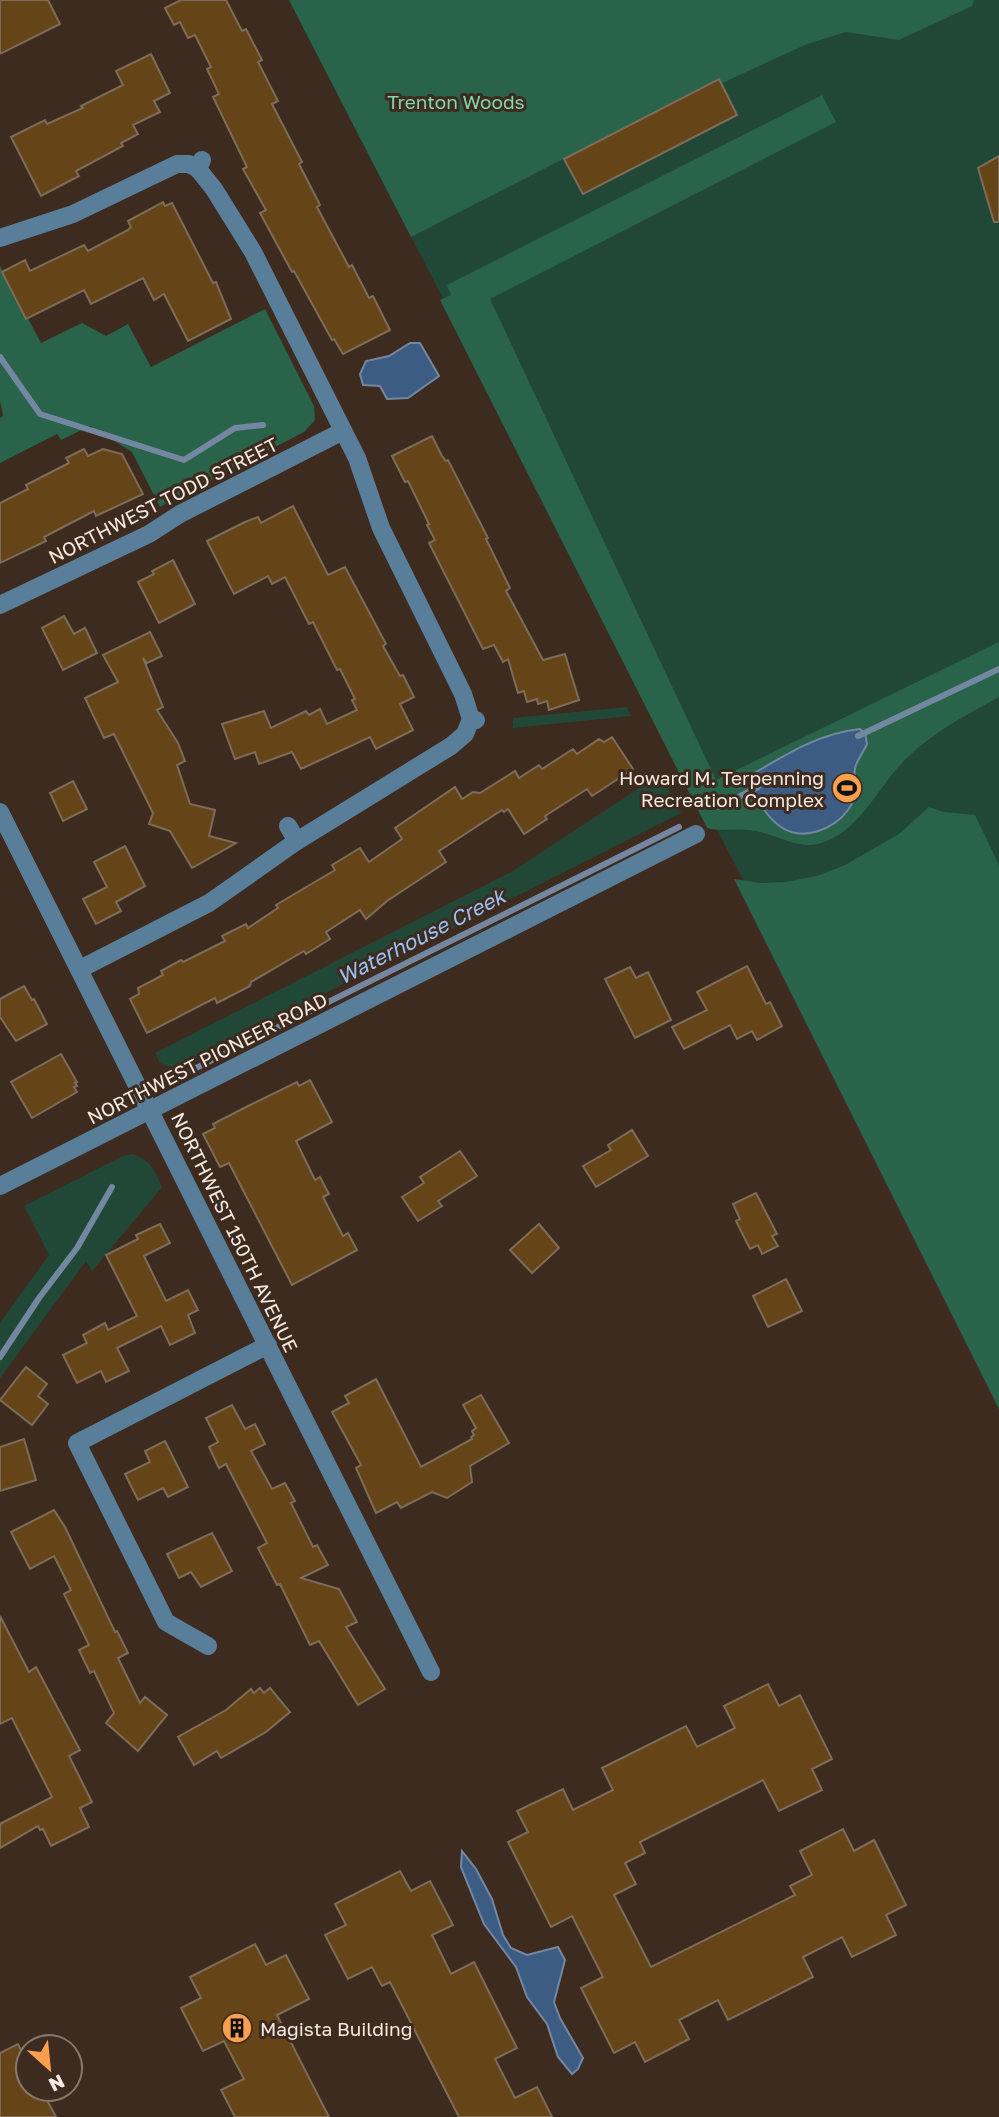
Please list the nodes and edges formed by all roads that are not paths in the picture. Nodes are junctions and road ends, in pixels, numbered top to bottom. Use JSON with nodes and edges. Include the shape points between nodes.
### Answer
{"nodes":[{"id":1,"x":0,"y":238,"type":"edge"},
{"id":2,"x":344,"y":431,"type":"junction"},
{"id":3,"x":0,"y":605,"type":"edge"},
{"id":4,"x":0,"y":812,"type":"edge"},
{"id":5,"x":695,"y":834,"type":"dead end"},
{"id":6,"x":80,"y":969,"type":"junction"},
{"id":7,"x":151,"y":1110,"type":"junction"},
{"id":8,"x":0,"y":1186,"type":"edge"},
{"id":9,"x":268,"y":1345,"type":"junction"},
{"id":10,"x":208,"y":1646,"type":"dead end"},
{"id":11,"x":431,"y":1672,"type":"dead end"}],
"edges":[{"from":1,"to":2,"type":"street","via":[[73,214],[177,164],[200,164],[253,252]]},
{"from":2,"to":3,"type":"street","name":"NORTHWEST TODD STREET","via":[[149,534]]},
{"from":2,"to":6,"type":"street","via":[[381,528],[474,720],[451,746],[293,834],[209,903]]},
{"from":4,"to":6,"type":"street","name":"NORTHWEST 150TH AVENUE"},
{"from":5,"to":7,"type":"street","name":"NORTHWEST PIONEER ROAD"},
{"from":6,"to":7,"type":"street","name":"NORTHWEST 150TH AVENUE"},
{"from":7,"to":8,"type":"street","name":"NORTHWEST PIONEER ROAD"},
{"from":7,"to":9,"type":"street","name":"NORTHWEST 150TH AVENUE"},
{"from":9,"to":10,"type":"street","via":[[77,1443],[166,1622]]},
{"from":9,"to":11,"type":"street","name":"NORTHWEST 150TH AVENUE"}]}
